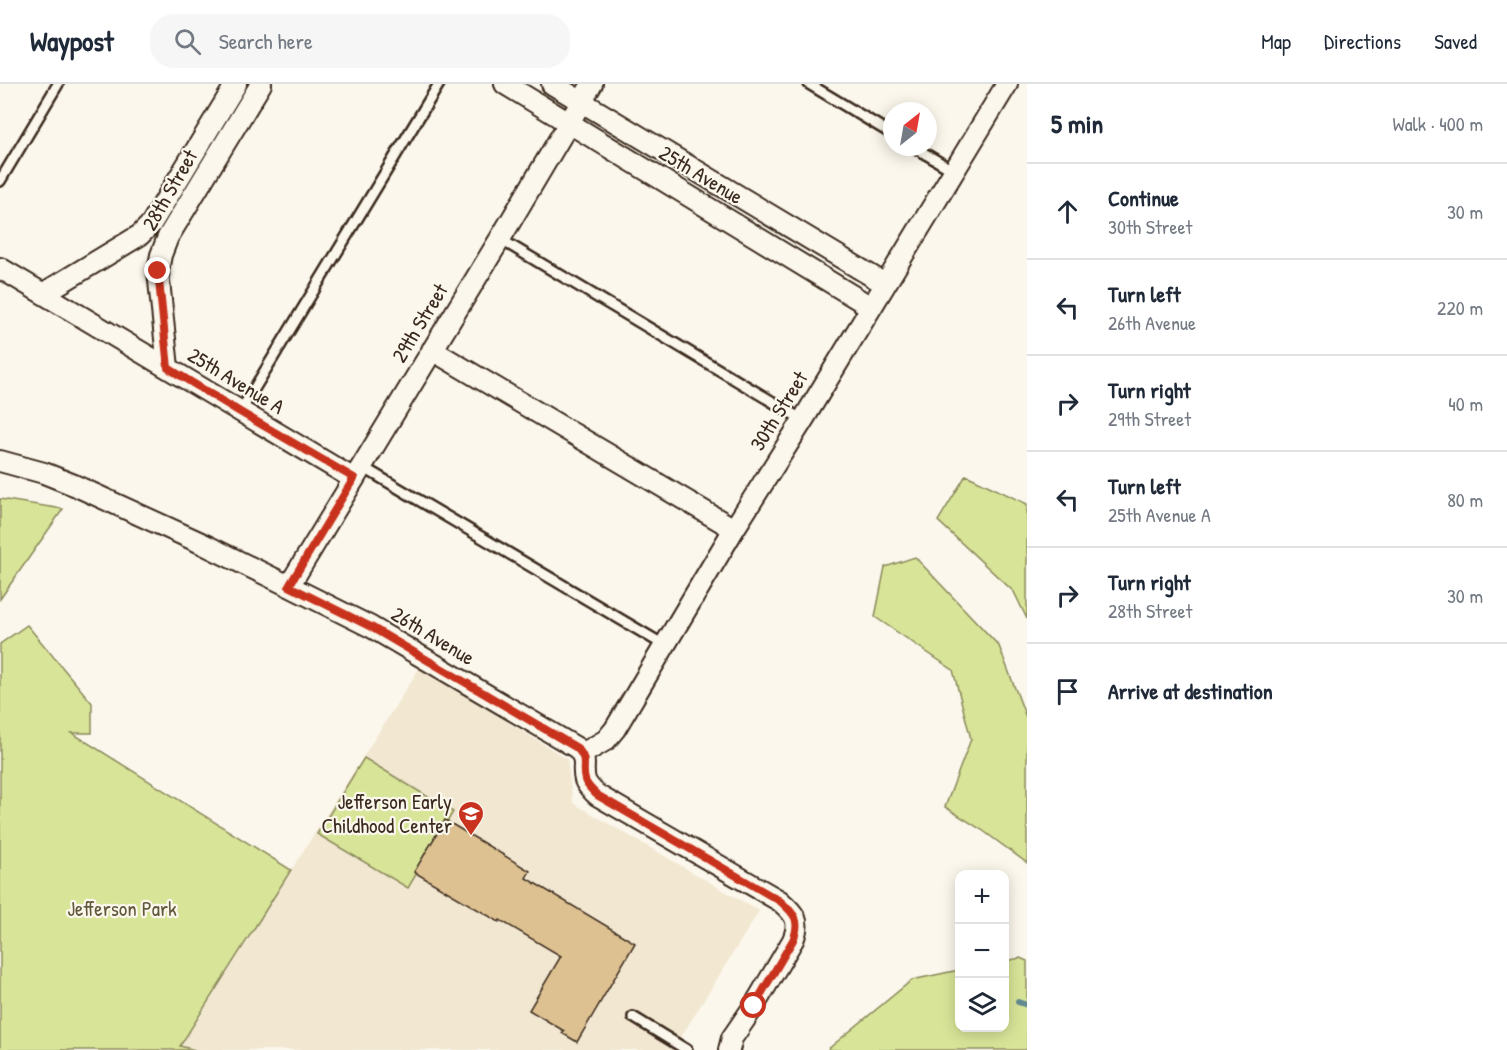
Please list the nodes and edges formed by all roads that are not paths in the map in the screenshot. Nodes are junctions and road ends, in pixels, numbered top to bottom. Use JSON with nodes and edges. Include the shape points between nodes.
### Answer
{"nodes":[{"id":1,"x":58,"y":84,"type":"edge"},
{"id":2,"x":236,"y":84,"type":"edge"},
{"id":3,"x":261,"y":84,"type":"edge"},
{"id":4,"x":439,"y":84,"type":"edge"},
{"id":5,"x":505,"y":84,"type":"edge"},
{"id":6,"x":552,"y":84,"type":"edge"},
{"id":7,"x":592,"y":84,"type":"edge"},
{"id":8,"x":809,"y":84,"type":"edge"},
{"id":9,"x":1007,"y":84,"type":"edge"},
{"id":10,"x":582,"y":101,"type":"junction"},
{"id":11,"x":568,"y":123,"type":"junction"},
{"id":12,"x":883,"y":129,"type":"edge"},
{"id":13,"x":930,"y":156,"type":"edge"},
{"id":14,"x":954,"y":171,"type":"junction"},
{"id":15,"x":0,"y":181,"type":"edge"},
{"id":16,"x":151,"y":224,"type":"junction"},
{"id":17,"x":170,"y":235,"type":"junction"},
{"id":18,"x":500,"y":239,"type":"junction"},
{"id":19,"x":0,"y":268,"type":"edge"},
{"id":20,"x":885,"y":284,"type":"junction"},
{"id":21,"x":44,"y":293,"type":"junction"},
{"id":22,"x":871,"y":307,"type":"junction"},
{"id":23,"x":432,"y":350,"type":"junction"},
{"id":24,"x":168,"y":368,"type":"junction"},
{"id":25,"x":240,"y":412,"type":"junction"},
{"id":26,"x":803,"y":420,"type":"junction"},
{"id":27,"x":0,"y":461,"type":"edge"},
{"id":28,"x":358,"y":472,"type":"junction"},
{"id":29,"x":735,"y":529,"type":"junction"},
{"id":30,"x":289,"y":586,"type":"junction"},
{"id":31,"x":664,"y":645,"type":"junction"},
{"id":32,"x":582,"y":754,"type":"junction"},
{"id":33,"x":633,"y":1017,"type":"dead end"},
{"id":34,"x":687,"y":1050,"type":"edge"},
{"id":35,"x":729,"y":1050,"type":"edge"}],
"edges":[{"from":1,"to":15,"type":"lane"},
{"from":2,"to":16,"type":"street","name":"28th Street"},
{"from":3,"to":17,"type":"street","name":"28th Street"},
{"from":4,"to":25,"type":"lane"},
{"from":5,"to":11,"type":"street","name":"25th Avenue"},
{"from":6,"to":10,"type":"street","name":"25th Avenue"},
{"from":7,"to":10,"type":"street","name":"29th Street"},
{"from":8,"to":12,"type":"lane"},
{"from":9,"to":14,"type":"street","name":"30th Street"},
{"from":10,"to":11,"type":"street","name":"29th Street"},
{"from":10,"to":20,"type":"street","name":"25th Avenue"},
{"from":11,"to":18,"type":"street","name":"29th Street"},
{"from":11,"to":22,"type":"street","name":"25th Avenue"},
{"from":13,"to":14,"type":"lane"},
{"from":14,"to":20,"type":"street","name":"30th Street"},
{"from":16,"to":17,"type":"lane"},
{"from":16,"to":21,"type":"street","name":"28th Street","via":[[140,235]]},
{"from":17,"to":24,"type":"street","name":"28th Street","via":[[158,271]]},
{"from":18,"to":23,"type":"street","name":"29th Street"},
{"from":18,"to":26,"type":"lane"},
{"from":19,"to":21,"type":"street","name":"25th Avenue A"},
{"from":20,"to":22,"type":"street","name":"30th Street"},
{"from":21,"to":24,"type":"street","name":"25th Avenue A"},
{"from":22,"to":26,"type":"street","name":"30th Street"},
{"from":23,"to":28,"type":"street","name":"29th Street"},
{"from":23,"to":29,"type":"street"},
{"from":24,"to":25,"type":"street","name":"25th Avenue A"},
{"from":25,"to":28,"type":"street","name":"25th Avenue A"},
{"from":26,"to":29,"type":"street","name":"30th Street"},
{"from":27,"to":30,"type":"street","name":"26th Avenue","via":[[74,485]]},
{"from":28,"to":30,"type":"street","name":"29th Street"},
{"from":28,"to":31,"type":"lane"},
{"from":29,"to":31,"type":"street","name":"30th Street"},
{"from":30,"to":32,"type":"street","name":"26th Avenue","via":[[371,627]]},
{"from":31,"to":32,"type":"street","name":"30th Street","via":[[615,729],[606,740]]},
{"from":32,"to":35,"type":"street","via":[[585,781],[597,795],[780,901],[797,920],[793,940],[732,1038]]},
{"from":33,"to":34,"type":"lane"}]}
